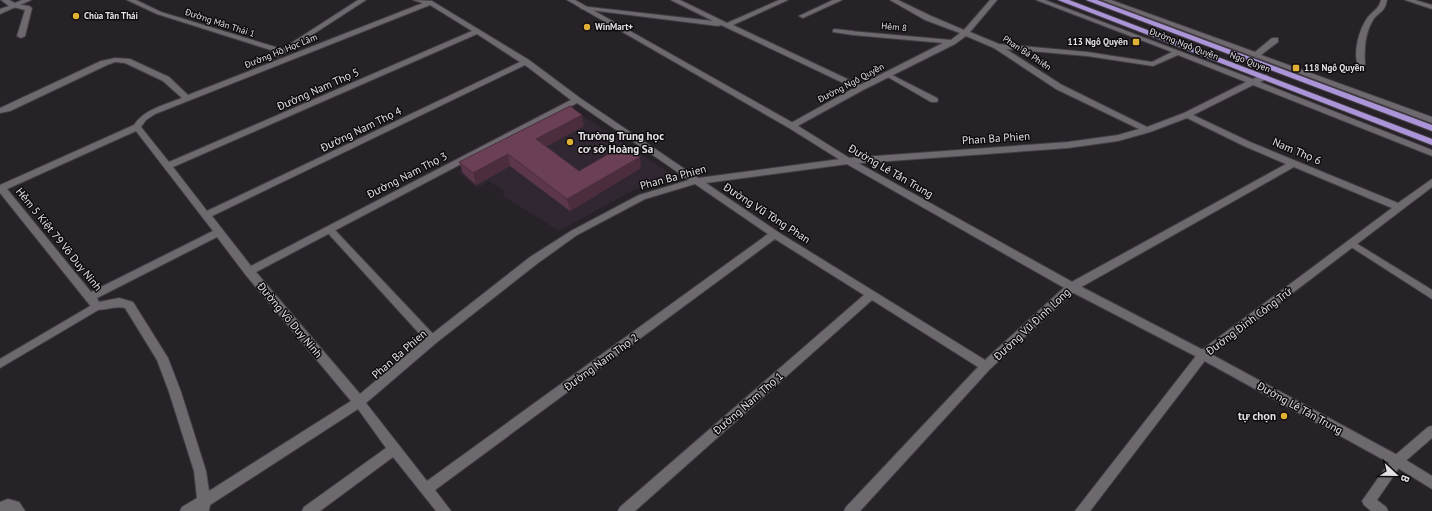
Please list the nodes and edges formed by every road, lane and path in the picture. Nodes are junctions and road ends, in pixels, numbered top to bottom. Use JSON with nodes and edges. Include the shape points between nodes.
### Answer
{"nodes":[{"id":1,"x":4,"y":0,"type":"edge"},
{"id":2,"x":28,"y":0,"type":"edge"},
{"id":3,"x":130,"y":0,"type":"edge"},
{"id":4,"x":363,"y":0,"type":"edge"},
{"id":5,"x":416,"y":0,"type":"edge"},
{"id":6,"x":570,"y":0,"type":"edge"},
{"id":7,"x":674,"y":0,"type":"edge"},
{"id":8,"x":784,"y":0,"type":"edge"},
{"id":9,"x":839,"y":0,"type":"edge"},
{"id":10,"x":893,"y":0,"type":"edge"},
{"id":11,"x":994,"y":0,"type":"edge"},
{"id":12,"x":1039,"y":0,"type":"edge"},
{"id":13,"x":1062,"y":0,"type":"edge"},
{"id":14,"x":1090,"y":0,"type":"edge"},
{"id":15,"x":1106,"y":0,"type":"edge"},
{"id":16,"x":1384,"y":0,"type":"edge"},
{"id":17,"x":1408,"y":0,"type":"edge"},
{"id":18,"x":434,"y":1,"type":"edge"},
{"id":19,"x":15,"y":6,"type":"junction"},
{"id":20,"x":582,"y":7,"type":"junction"},
{"id":21,"x":1432,"y":7,"type":"edge"},
{"id":22,"x":0,"y":12,"type":"edge"},
{"id":23,"x":803,"y":16,"type":"dead end"},
{"id":24,"x":728,"y":25,"type":"junction"},
{"id":25,"x":835,"y":31,"type":"dead end"},
{"id":26,"x":476,"y":32,"type":"junction"},
{"id":27,"x":853,"y":33,"type":"joint"},
{"id":28,"x":965,"y":33,"type":"junction"},
{"id":29,"x":21,"y":36,"type":"dead end"},
{"id":30,"x":1275,"y":40,"type":"dead end"},
{"id":31,"x":952,"y":42,"type":"junction"},
{"id":32,"x":998,"y":46,"type":"junction"},
{"id":33,"x":283,"y":52,"type":"junction"},
{"id":34,"x":1178,"y":52,"type":"junction"},
{"id":35,"x":1256,"y":55,"type":"junction"},
{"id":36,"x":526,"y":62,"type":"junction"},
{"id":37,"x":1362,"y":64,"type":"dead end"},
{"id":38,"x":248,"y":75,"type":"junction"},
{"id":39,"x":888,"y":75,"type":"junction"},
{"id":40,"x":1264,"y":77,"type":"junction"},
{"id":41,"x":1253,"y":82,"type":"junction"},
{"id":42,"x":860,"y":88,"type":"junction"},
{"id":43,"x":188,"y":99,"type":"junction"},
{"id":44,"x":577,"y":100,"type":"junction"},
{"id":45,"x":934,"y":100,"type":"dead end"},
{"id":46,"x":0,"y":111,"type":"edge"},
{"id":47,"x":1187,"y":115,"type":"junction"},
{"id":48,"x":1432,"y":120,"type":"edge"},
{"id":49,"x":137,"y":126,"type":"junction"},
{"id":50,"x":792,"y":126,"type":"junction"},
{"id":51,"x":1432,"y":128,"type":"edge"},
{"id":52,"x":1147,"y":130,"type":"junction"},
{"id":53,"x":1432,"y":142,"type":"edge"},
{"id":54,"x":1432,"y":153,"type":"edge"},
{"id":55,"x":848,"y":161,"type":"junction"},
{"id":56,"x":1294,"y":163,"type":"junction"},
{"id":57,"x":168,"y":166,"type":"junction"},
{"id":58,"x":696,"y":181,"type":"junction"},
{"id":59,"x":1432,"y":182,"type":"edge"},
{"id":60,"x":1,"y":188,"type":"edge"},
{"id":61,"x":1398,"y":207,"type":"junction"},
{"id":62,"x":206,"y":215,"type":"junction"},
{"id":63,"x":329,"y":229,"type":"junction"},
{"id":64,"x":219,"y":232,"type":"junction"},
{"id":65,"x":775,"y":234,"type":"junction"},
{"id":66,"x":1351,"y":243,"type":"junction"},
{"id":67,"x":249,"y":271,"type":"junction"},
{"id":68,"x":1072,"y":287,"type":"junction"},
{"id":69,"x":871,"y":295,"type":"junction"},
{"id":70,"x":1432,"y":295,"type":"edge"},
{"id":71,"x":94,"y":301,"type":"junction"},
{"id":72,"x":432,"y":340,"type":"junction"},
{"id":73,"x":1203,"y":355,"type":"junction"},
{"id":74,"x":0,"y":364,"type":"edge"},
{"id":75,"x":986,"y":366,"type":"junction"},
{"id":76,"x":359,"y":402,"type":"junction"},
{"id":77,"x":1432,"y":431,"type":"edge"},
{"id":78,"x":394,"y":449,"type":"junction"},
{"id":79,"x":1397,"y":461,"type":"junction"},
{"id":80,"x":1432,"y":483,"type":"edge"},
{"id":81,"x":426,"y":489,"type":"junction"},
{"id":82,"x":203,"y":506,"type":"edge"},
{"id":83,"x":0,"y":508,"type":"edge"},
{"id":84,"x":18,"y":511,"type":"edge"},
{"id":85,"x":187,"y":511,"type":"edge"},
{"id":86,"x":309,"y":511,"type":"edge"},
{"id":87,"x":444,"y":511,"type":"edge"},
{"id":88,"x":625,"y":511,"type":"edge"},
{"id":89,"x":851,"y":511,"type":"edge"},
{"id":90,"x":1082,"y":511,"type":"edge"},
{"id":91,"x":1381,"y":511,"type":"edge"}],
"edges":[{"from":1,"to":19,"type":"street"},
{"from":2,"to":19,"type":"street"},
{"from":3,"to":33,"type":"street","name":"Đường Mân Thái 1","via":[[159,13]]},
{"from":4,"to":33,"type":"street"},
{"from":5,"to":18,"type":"street","name":"Đường Vũ Tông Phan"},
{"from":6,"to":20,"type":"street","name":"Đường Lê Tấn Trung"},
{"from":7,"to":24,"type":"street"},
{"from":8,"to":24,"type":"street"},
{"from":9,"to":23,"type":"street"},
{"from":10,"to":28,"type":"street","name":"Phan Bá Phiến"},
{"from":11,"to":28,"type":"street","name":"Đường Ngô Quyền"},
{"from":12,"to":34,"type":"street","name":"Đường Ngô Quyền"},
{"from":13,"to":40,"type":"highway","name":"Ngo Quyen"},
{"from":14,"to":51,"type":"highway","name":"Ngo Quyen"},
{"from":15,"to":35,"type":"street","name":"Đường Ngô Quyền"},
{"from":16,"to":37,"type":"street","via":[[1382,9],[1375,13],[1364,31]]},
{"from":17,"to":21,"type":"street"},
{"from":18,"to":26,"type":"street","name":"Đường Vũ Tông Phan"},
{"from":18,"to":38,"type":"street","name":"Đường Hồ Học Lãm"},
{"from":19,"to":22,"type":"street"},
{"from":19,"to":29,"type":"street","via":[[29,8]]},
{"from":20,"to":24,"type":"street"},
{"from":20,"to":50,"type":"street","name":"Đường Lê Tấn Trung"},
{"from":24,"to":42,"type":"street"},
{"from":25,"to":27,"type":"lane","name":"Hẻm 8"},
{"from":26,"to":36,"type":"street","name":"Đường Vũ Tông Phan"},
{"from":26,"to":57,"type":"street","name":"Đường Nam Thọ 5"},
{"from":27,"to":31,"type":"street","name":"Hẻm 8"},
{"from":28,"to":31,"type":"street","name":"Đường Ngô Quyền"},
{"from":28,"to":32,"type":"street","name":"Phan Bá Phiến"},
{"from":30,"to":35,"type":"street"},
{"from":31,"to":39,"type":"street","name":"Đường Ngô Quyền"},
{"from":32,"to":34,"type":"street","via":[[1087,54],[1153,64]]},
{"from":32,"to":52,"type":"street","name":"Phan Bá Phiến","via":[[1060,87]]},
{"from":33,"to":38,"type":"street"},
{"from":34,"to":41,"type":"street","name":"Đường Ngô Quyền"},
{"from":35,"to":48,"type":"street","name":"Đường Ngô Quyền"},
{"from":36,"to":44,"type":"street","name":"Đường Vũ Tông Phan"},
{"from":36,"to":62,"type":"street","name":"Đường Nam Thọ 4"},
{"from":38,"to":43,"type":"street","name":"Đường Hồ Học Lãm"},
{"from":39,"to":42,"type":"street","name":"Đường Ngô Quyền"},
{"from":39,"to":45,"type":"lane"},
{"from":40,"to":41,"type":"street","name":"Phan Ba Phien"},
{"from":40,"to":53,"type":"highway","name":"Ngo Quyen"},
{"from":41,"to":47,"type":"street","name":"Phan Ba Phien"},
{"from":41,"to":54,"type":"street","name":"Đường Ngô Quyền"},
{"from":42,"to":50,"type":"street","name":"Đường Ngô Quyền"},
{"from":43,"to":46,"type":"street","via":[[172,83],[159,76],[127,62],[115,60]]},
{"from":43,"to":49,"type":"street","name":"Đường Hồ Học Lãm","via":[[152,112]]},
{"from":44,"to":58,"type":"street","name":"Đường Vũ Tông Phan"},
{"from":44,"to":63,"type":"street","name":"Đường Nam Thọ 3"},
{"from":47,"to":52,"type":"street","name":"Phan Ba Phien"},
{"from":47,"to":56,"type":"street","name":"Nam Thọ 6"},
{"from":49,"to":57,"type":"street","name":"Đường Võ Duy Ninh"},
{"from":49,"to":60,"type":"street","name":"Đường Hồ Học Lãm"},
{"from":50,"to":55,"type":"street","name":"Đường Lê Tấn Trung"},
{"from":52,"to":55,"type":"street","name":"Phan Ba Phien","via":[[1118,138],[1068,145]]},
{"from":55,"to":58,"type":"street","name":"Phan Ba Phien"},
{"from":55,"to":68,"type":"street","name":"Đường Lê Tấn Trung"},
{"from":56,"to":61,"type":"street","name":"Nam Thọ 6"},
{"from":56,"to":68,"type":"street","name":"Đường Vũ Đình Long"},
{"from":57,"to":62,"type":"street","name":"Đường Võ Duy Ninh"},
{"from":58,"to":65,"type":"street","name":"Đường Vũ Tông Phan"},
{"from":58,"to":72,"type":"street","name":"Phan Ba Phien","via":[[642,197],[574,233],[534,260]]},
{"from":59,"to":61,"type":"street","name":"Đường Đinh Công Trứ"},
{"from":60,"to":71,"type":"street","name":"Hẻm 5 Kiệt 79 Võ Duy Ninh"},
{"from":61,"to":66,"type":"street","name":"Đường Đinh Công Trứ"},
{"from":62,"to":64,"type":"street","name":"Đường Võ Duy Ninh"},
{"from":63,"to":67,"type":"street","name":"Đường Nam Thọ 3"},
{"from":63,"to":72,"type":"lane"},
{"from":64,"to":67,"type":"street","name":"Đường Võ Duy Ninh"},
{"from":64,"to":71,"type":"street"},
{"from":65,"to":69,"type":"street","name":"Đường Vũ Tông Phan"},
{"from":65,"to":81,"type":"street","name":"Đường Nam Thọ 2"},
{"from":66,"to":70,"type":"lane"},
{"from":66,"to":73,"type":"street","name":"Đường Đinh Công Trứ"},
{"from":67,"to":76,"type":"street","name":"Đường Võ Duy Ninh"},
{"from":68,"to":73,"type":"street","name":"Đường Lê Tấn Trung"},
{"from":68,"to":75,"type":"street","name":"Đường Vũ Đình Long"},
{"from":69,"to":75,"type":"street","name":"Đường Vũ Tông Phan"},
{"from":69,"to":88,"type":"street","name":"Đường Nam Thọ 1"},
{"from":71,"to":74,"type":"lane"},
{"from":71,"to":82,"type":"street","via":[[129,304],[162,358],[200,471]]},
{"from":72,"to":76,"type":"street","name":"Phan Ba Phien"},
{"from":73,"to":79,"type":"street","name":"Đường Lê Tân Trung"},
{"from":73,"to":90,"type":"street","name":"Đường Đinh Công Trứ"},
{"from":75,"to":89,"type":"street","name":"Đường Vũ Đình Long"},
{"from":76,"to":78,"type":"street","name":"Đường Võ Duy Ninh"},
{"from":76,"to":82,"type":"street","name":"Phan Ba Phien"},
{"from":77,"to":79,"type":"street"},
{"from":78,"to":81,"type":"street","name":"Đường Võ Duy Ninh"},
{"from":78,"to":86,"type":"street"},
{"from":79,"to":80,"type":"street","name":"Đường Lê Tân Trung"},
{"from":79,"to":91,"type":"street","via":[[1369,501]]},
{"from":81,"to":87,"type":"street","name":"Đường Võ Duy Ninh"},
{"from":82,"to":85,"type":"street","name":"Phan Ba Phien"},
{"from":83,"to":84,"type":"street","via":[[12,504]]}]}
